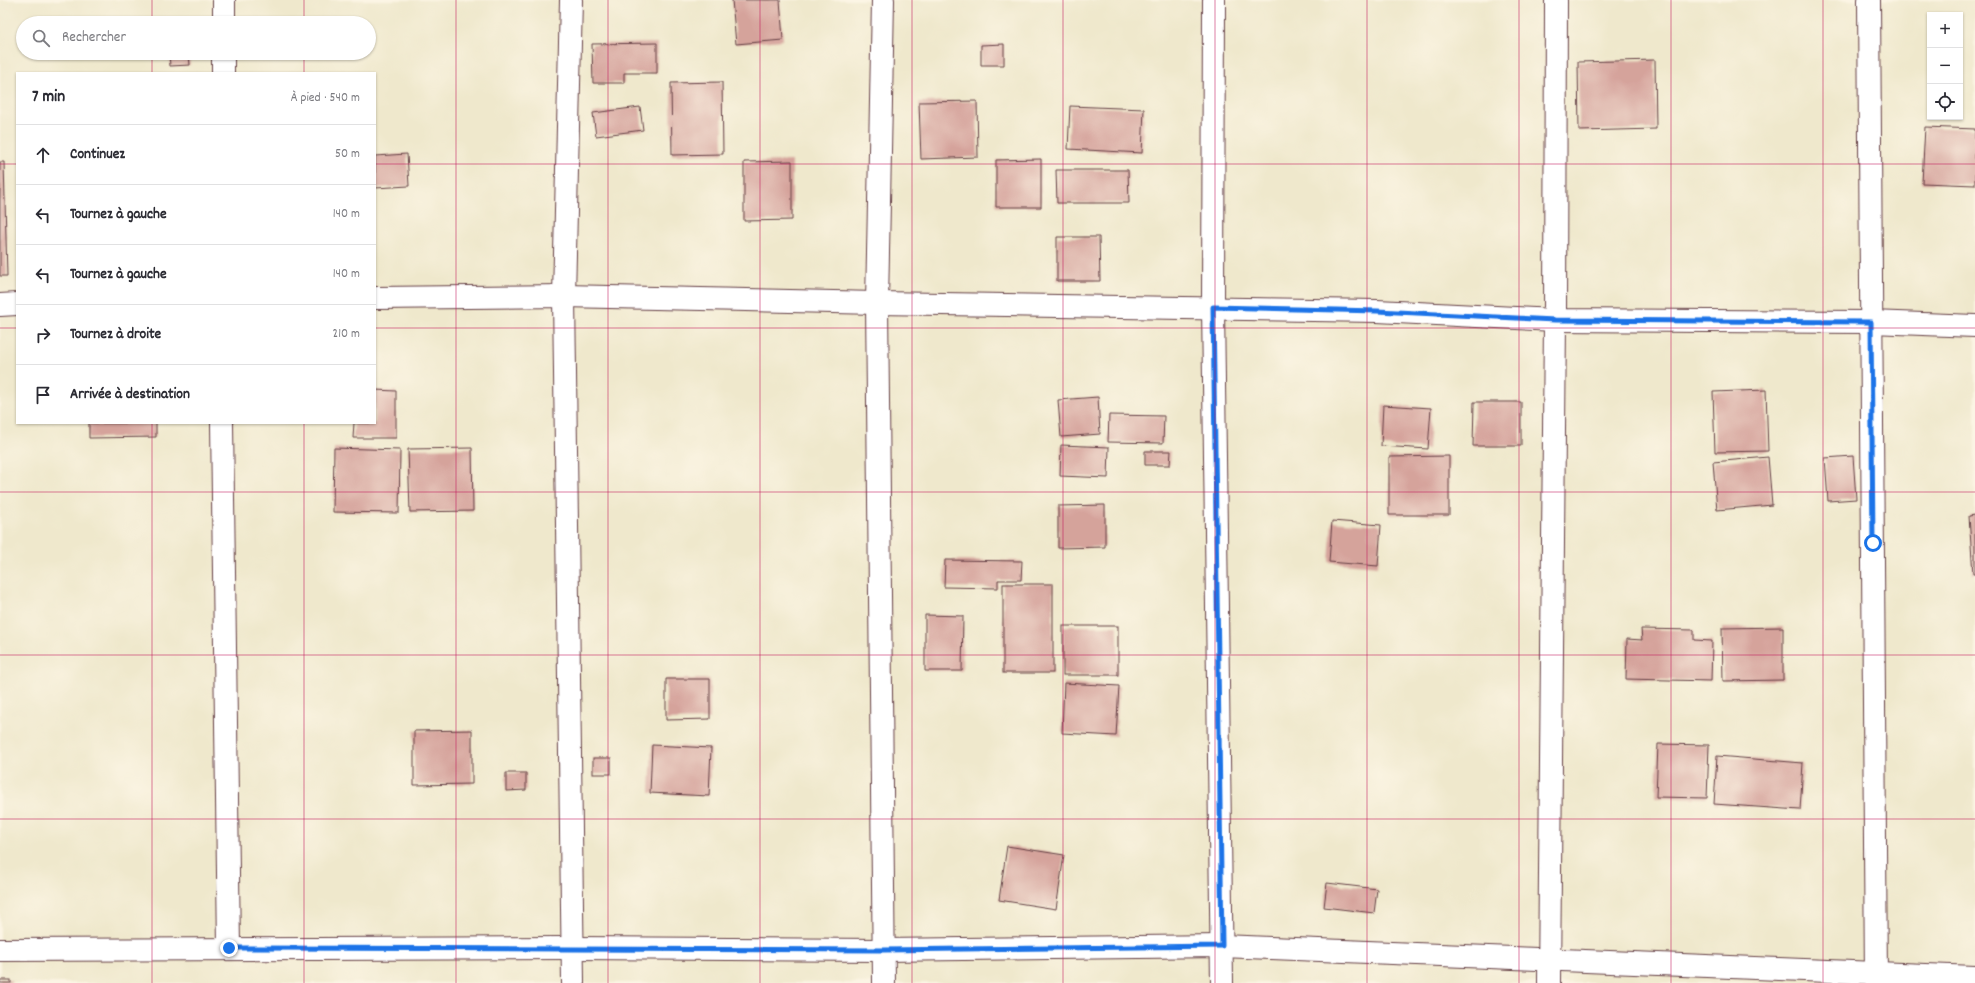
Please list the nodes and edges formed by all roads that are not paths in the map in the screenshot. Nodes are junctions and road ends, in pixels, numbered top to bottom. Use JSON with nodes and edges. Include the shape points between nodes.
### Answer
{"nodes":[{"id":1,"x":224,"y":0,"type":"edge"},
{"id":2,"x":571,"y":0,"type":"edge"},
{"id":3,"x":883,"y":0,"type":"edge"},
{"id":4,"x":1214,"y":0,"type":"edge"},
{"id":5,"x":1556,"y":0,"type":"edge"},
{"id":6,"x":1869,"y":0,"type":"edge"},
{"id":7,"x":224,"y":16,"type":"edge"},
{"id":8,"x":224,"y":60,"type":"edge"},
{"id":9,"x":223,"y":72,"type":"edge"},
{"id":10,"x":564,"y":296,"type":"junction"},
{"id":11,"x":376,"y":298,"type":"edge"},
{"id":12,"x":877,"y":303,"type":"junction"},
{"id":13,"x":16,"y":304,"type":"edge"},
{"id":14,"x":0,"y":305,"type":"edge"},
{"id":15,"x":1213,"y":307,"type":"junction"},
{"id":16,"x":1555,"y":320,"type":"junction"},
{"id":17,"x":1871,"y":322,"type":"junction"},
{"id":18,"x":1975,"y":326,"type":"edge"},
{"id":19,"x":222,"y":424,"type":"edge"},
{"id":20,"x":1222,"y":946,"type":"junction"},
{"id":21,"x":229,"y":948,"type":"junction"},
{"id":22,"x":573,"y":948,"type":"junction"},
{"id":23,"x":0,"y":950,"type":"edge"},
{"id":24,"x":884,"y":950,"type":"junction"},
{"id":25,"x":1549,"y":959,"type":"junction"},
{"id":26,"x":1975,"y":977,"type":"edge"},
{"id":27,"x":1876,"y":978,"type":"edge"},
{"id":28,"x":573,"y":983,"type":"edge"},
{"id":29,"x":884,"y":983,"type":"edge"},
{"id":30,"x":1222,"y":983,"type":"edge"},
{"id":31,"x":1549,"y":983,"type":"edge"}],
"edges":[{"from":1,"to":7,"type":"street"},
{"from":2,"to":10,"type":"street"},
{"from":3,"to":12,"type":"street"},
{"from":4,"to":15,"type":"street"},
{"from":5,"to":16,"type":"street"},
{"from":6,"to":17,"type":"street"},
{"from":8,"to":9,"type":"street"},
{"from":10,"to":11,"type":"street"},
{"from":10,"to":12,"type":"street"},
{"from":10,"to":22,"type":"street"},
{"from":12,"to":15,"type":"street"},
{"from":12,"to":24,"type":"street"},
{"from":13,"to":14,"type":"street"},
{"from":15,"to":16,"type":"street","via":[[1377,311]]},
{"from":15,"to":20,"type":"street"},
{"from":16,"to":17,"type":"street"},
{"from":16,"to":25,"type":"street"},
{"from":17,"to":18,"type":"street"},
{"from":17,"to":27,"type":"street"},
{"from":19,"to":21,"type":"street"},
{"from":20,"to":24,"type":"street"},
{"from":20,"to":25,"type":"street"},
{"from":20,"to":30,"type":"street"},
{"from":21,"to":22,"type":"street"},
{"from":21,"to":23,"type":"street"},
{"from":22,"to":24,"type":"street"},
{"from":22,"to":28,"type":"street"},
{"from":24,"to":29,"type":"street"},
{"from":25,"to":27,"type":"street"},
{"from":25,"to":31,"type":"street"},
{"from":26,"to":27,"type":"street"}]}
